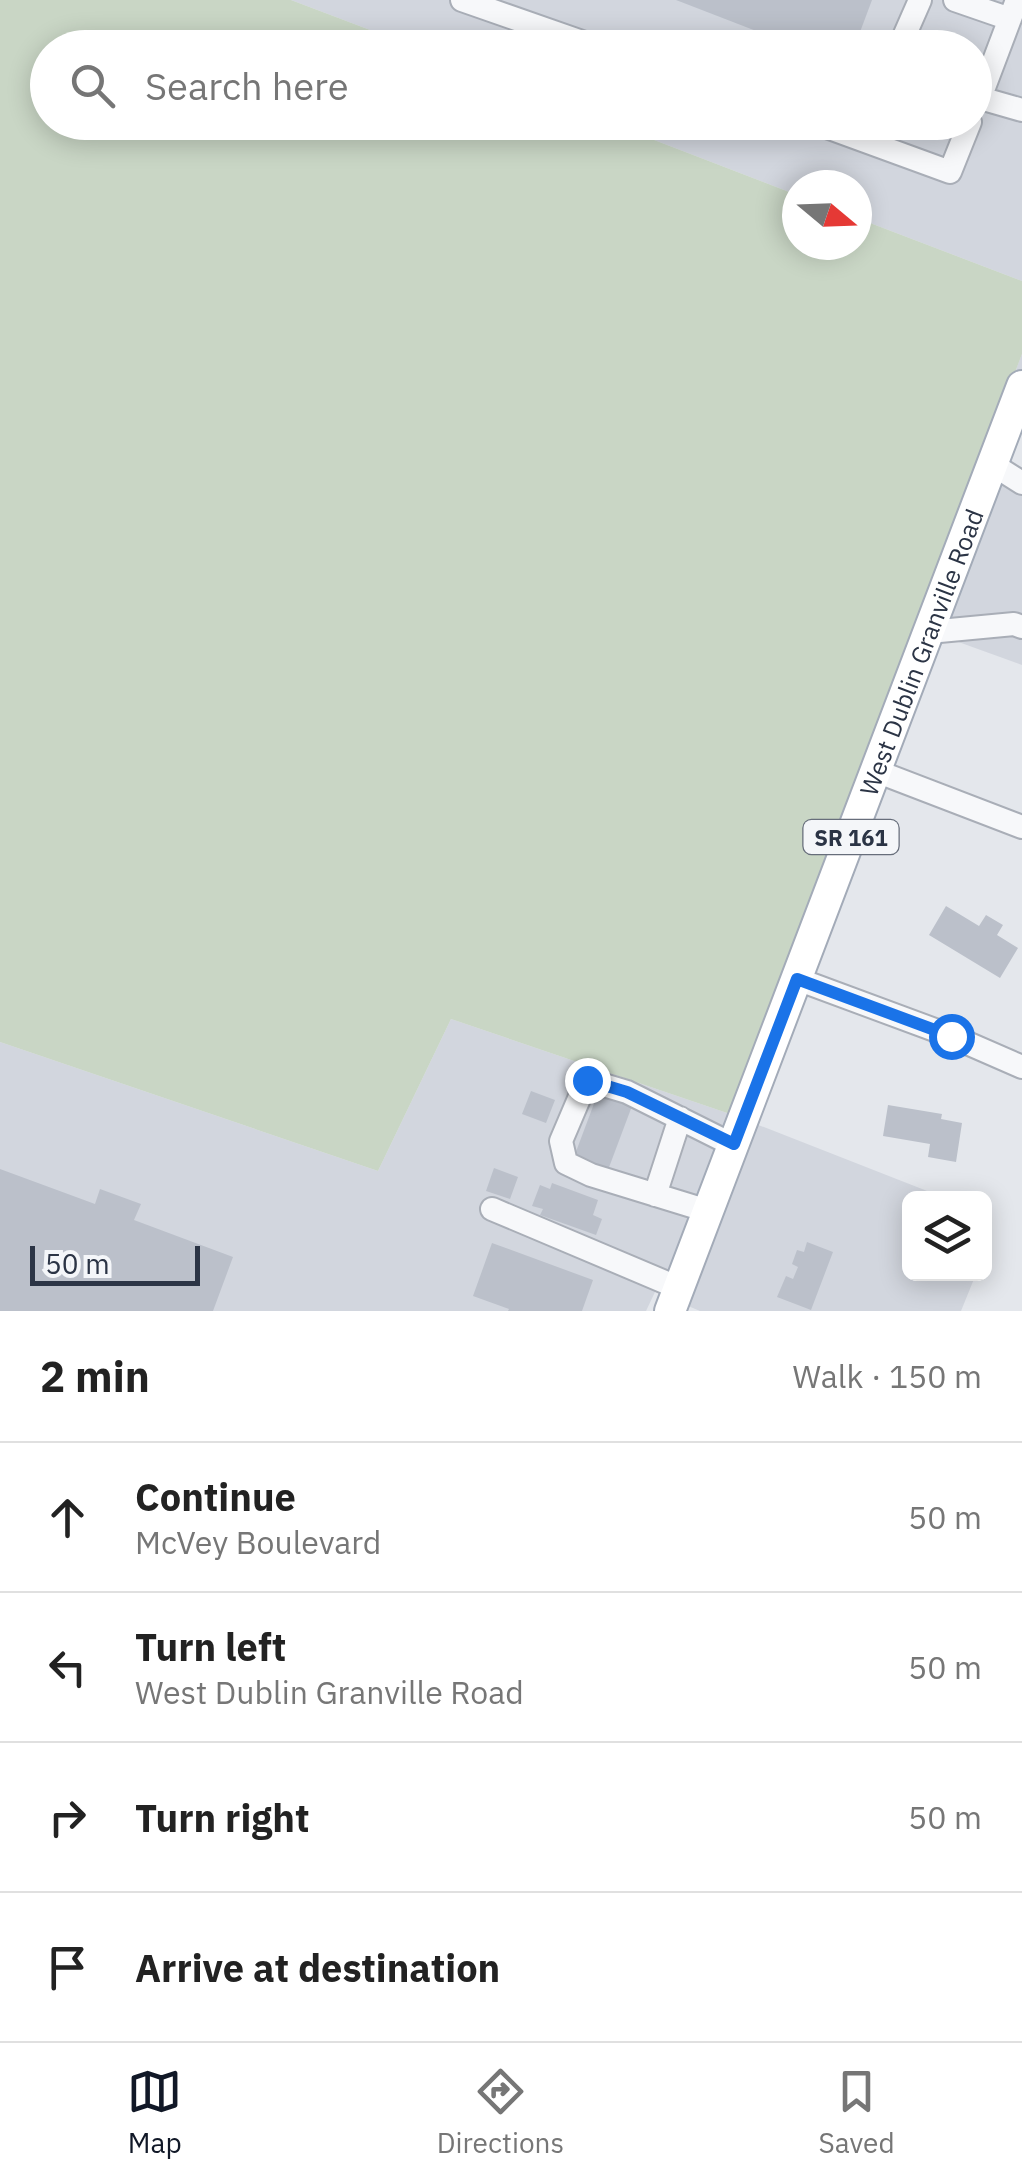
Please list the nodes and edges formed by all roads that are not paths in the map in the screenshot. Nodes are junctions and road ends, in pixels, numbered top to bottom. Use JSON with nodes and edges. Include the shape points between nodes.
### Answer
{"nodes":[{"id":1,"x":462,"y":0,"type":"edge"},
{"id":2,"x":920,"y":0,"type":"edge"},
{"id":3,"x":955,"y":0,"type":"edge"},
{"id":4,"x":1013,"y":10,"type":"edge"},
{"id":5,"x":548,"y":30,"type":"edge"},
{"id":6,"x":908,"y":30,"type":"edge"},
{"id":7,"x":992,"y":62,"type":"edge"},
{"id":8,"x":992,"y":105,"type":"edge"},
{"id":9,"x":1022,"y":110,"type":"edge"},
{"id":10,"x":862,"y":140,"type":"edge"},
{"id":11,"x":963,"y":140,"type":"edge"},
{"id":12,"x":1022,"y":386,"type":"edge"},
{"id":13,"x":992,"y":464,"type":"junction"},
{"id":14,"x":1022,"y":483,"type":"edge"},
{"id":15,"x":1022,"y":627,"type":"edge"},
{"id":16,"x":929,"y":632,"type":"junction"},
{"id":17,"x":876,"y":771,"type":"junction"},
{"id":18,"x":1022,"y":827,"type":"edge"},
{"id":19,"x":797,"y":979,"type":"junction"},
{"id":20,"x":1022,"y":1067,"type":"edge"},
{"id":21,"x":680,"y":1118,"type":"junction"},
{"id":22,"x":734,"y":1144,"type":"junction"},
{"id":23,"x":655,"y":1195,"type":"junction"},
{"id":24,"x":492,"y":1209,"type":"dead end"},
{"id":25,"x":708,"y":1211,"type":"junction"},
{"id":26,"x":674,"y":1299,"type":"edge"}],
"edges":[{"from":1,"to":5,"type":"street"},
{"from":2,"to":6,"type":"street"},
{"from":3,"to":4,"type":"street"},
{"from":4,"to":7,"type":"street"},
{"from":8,"to":9,"type":"street"},
{"from":10,"to":11,"type":"street","via":[[950,172]]},
{"from":12,"to":13,"type":"main road","name":"West Dublin Granville Road","number":"SR 161"},
{"from":13,"to":14,"type":"street"},
{"from":13,"to":16,"type":"main road","name":"West Dublin Granville Road","number":"SR 161"},
{"from":15,"to":16,"type":"street"},
{"from":16,"to":17,"type":"main road","name":"West Dublin Granville Road","number":"SR 161"},
{"from":17,"to":18,"type":"street"},
{"from":17,"to":19,"type":"main road","name":"West Dublin Granville Road","number":"SR 161"},
{"from":19,"to":20,"type":"street"},
{"from":19,"to":22,"type":"main road","name":"West Dublin Granville Road","number":"SR 161"},
{"from":21,"to":22,"type":"street"},
{"from":21,"to":23,"type":"street"},
{"from":21,"to":23,"type":"street","via":[[587,1080],[561,1142],[566,1164]]},
{"from":22,"to":25,"type":"main road","name":"West Dublin Granville Road","number":"SR 161"},
{"from":23,"to":25,"type":"street"},
{"from":24,"to":26,"type":"street"},
{"from":25,"to":26,"type":"main road","name":"West Dublin Granville Road","number":"SR 161"}]}
